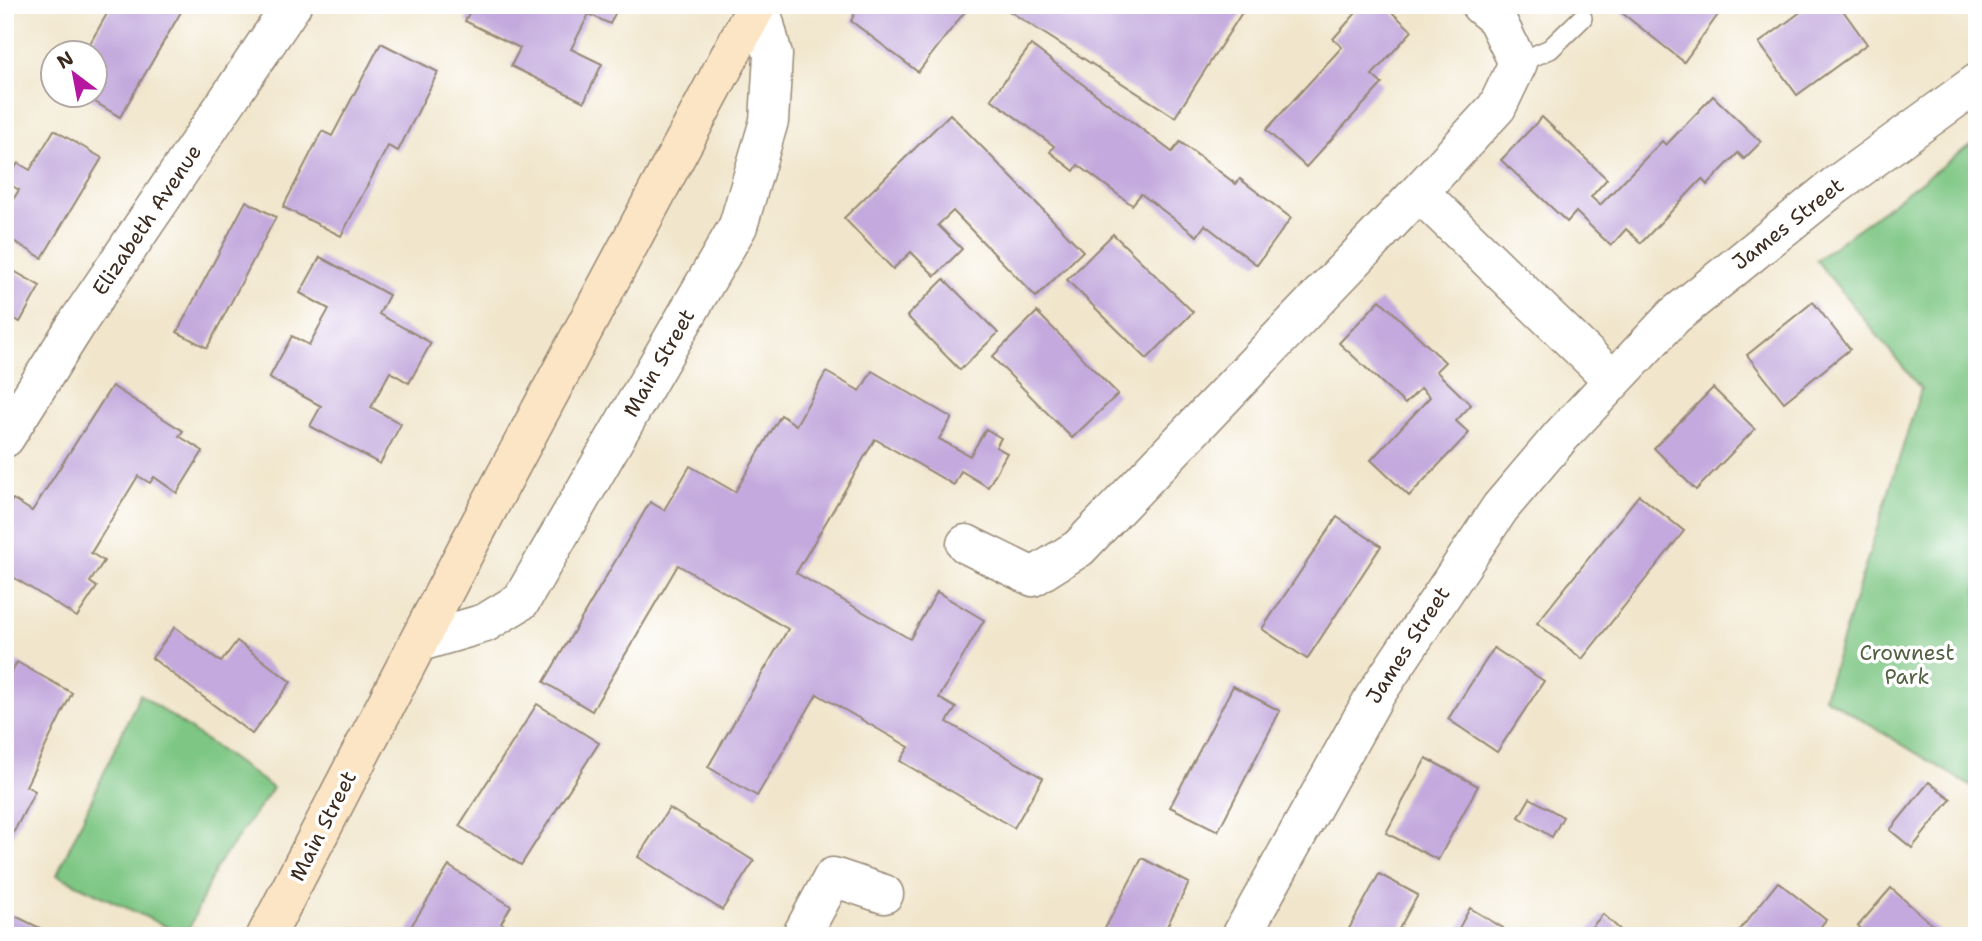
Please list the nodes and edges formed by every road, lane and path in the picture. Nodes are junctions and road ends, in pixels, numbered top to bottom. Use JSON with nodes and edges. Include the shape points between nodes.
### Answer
{"nodes":[{"id":1,"x":292,"y":5,"type":"edge"},
{"id":2,"x":758,"y":5,"type":"edge"},
{"id":3,"x":1480,"y":5,"type":"edge"},
{"id":4,"x":1582,"y":18,"type":"dead end"},
{"id":5,"x":1518,"y":64,"type":"junction"},
{"id":6,"x":1977,"y":83,"type":"edge"},
{"id":7,"x":1419,"y":192,"type":"junction"},
{"id":8,"x":1612,"y":379,"type":"junction"},
{"id":9,"x":5,"y":438,"type":"edge"},
{"id":10,"x":966,"y":544,"type":"dead end"},
{"id":11,"x":420,"y":642,"type":"junction"},
{"id":12,"x":884,"y":894,"type":"dead end"},
{"id":13,"x":266,"y":936,"type":"edge"},
{"id":14,"x":801,"y":936,"type":"edge"},
{"id":15,"x":1241,"y":936,"type":"edge"}],
"edges":[{"from":1,"to":9,"type":"street","name":"Elizabeth Avenue"},
{"from":2,"to":11,"type":"main road","name":"Main Street"},
{"from":2,"to":11,"type":"street","name":"Main Street","via":[[773,55],[769,121],[738,226],[521,601],[485,623]]},
{"from":3,"to":5,"type":"street","via":[[1496,18]]},
{"from":4,"to":5,"type":"lane","via":[[1550,49]]},
{"from":5,"to":7,"type":"street","via":[[1497,107]]},
{"from":6,"to":8,"type":"street","name":"James Street","via":[[1753,251],[1674,316]]},
{"from":7,"to":8,"type":"street"},
{"from":7,"to":10,"type":"street","via":[[1079,548],[1033,577]]},
{"from":8,"to":15,"type":"street","name":"James Street","via":[[1500,508],[1441,593],[1374,697]]},
{"from":11,"to":13,"type":"main road","name":"Main Street"},
{"from":12,"to":14,"type":"street","via":[[833,877]]}]}
